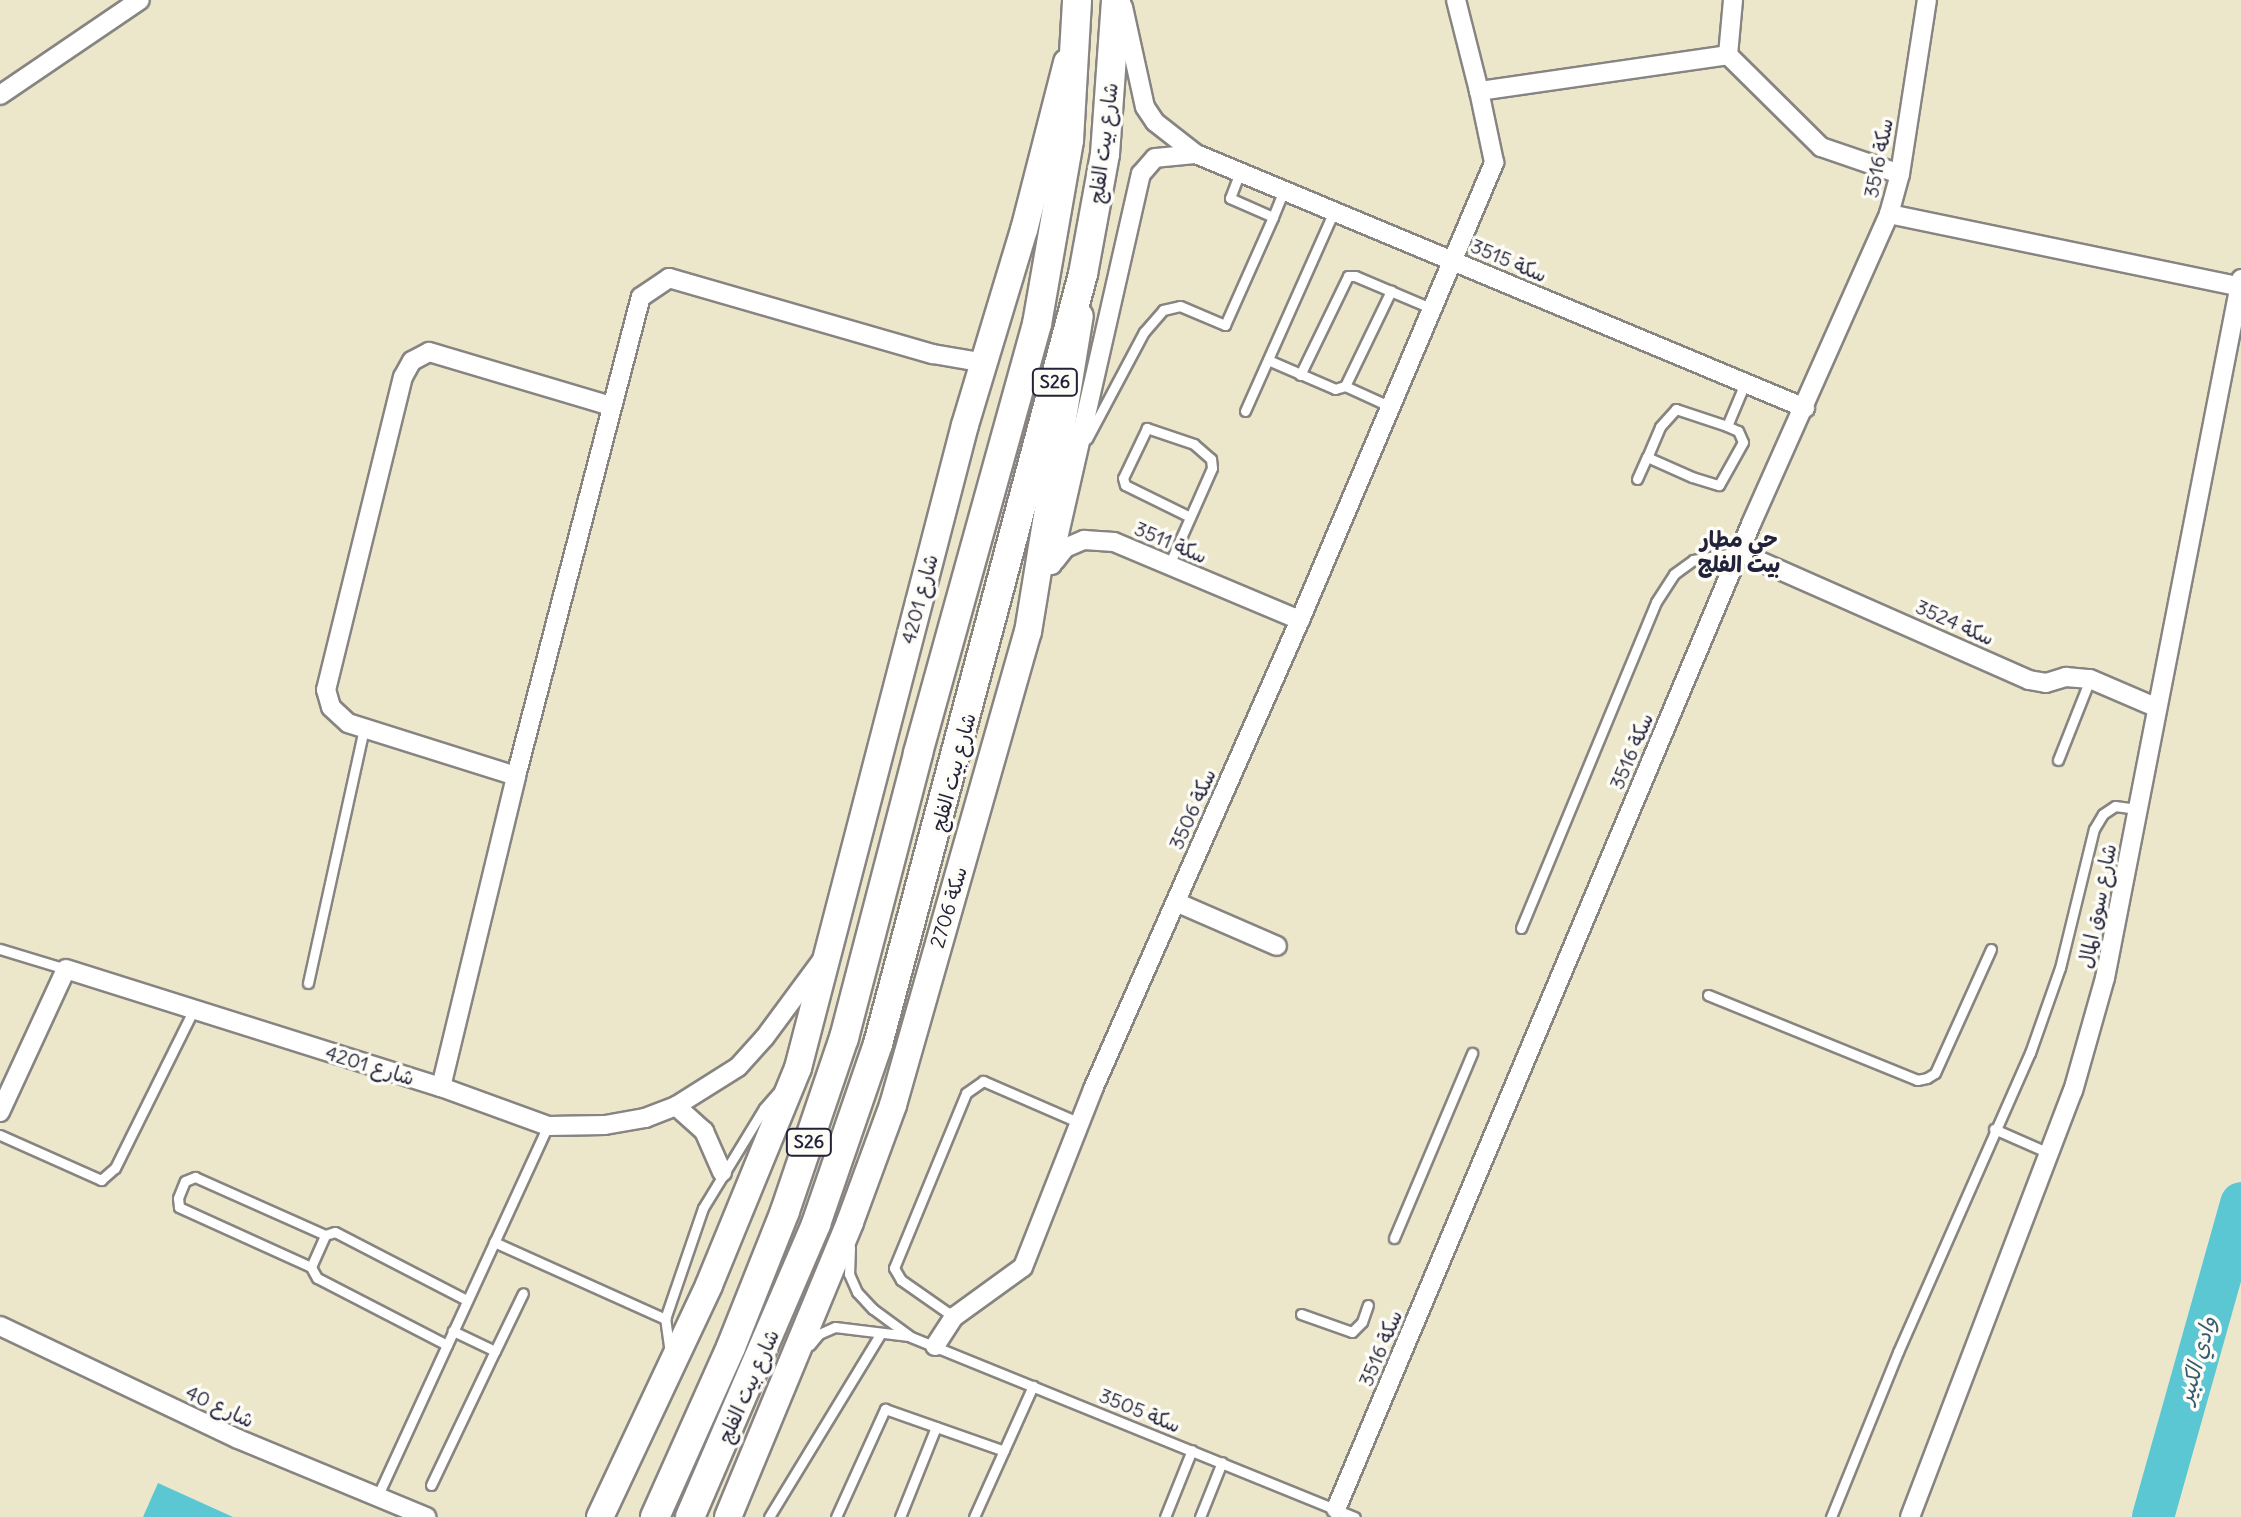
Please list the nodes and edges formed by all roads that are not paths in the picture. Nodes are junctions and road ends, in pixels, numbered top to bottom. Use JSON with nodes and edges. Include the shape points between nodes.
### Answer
{"nodes":[{"id":1,"x":140,"y":0,"type":"edge"},
{"id":2,"x":1077,"y":0,"type":"edge"},
{"id":3,"x":1116,"y":0,"type":"edge"},
{"id":4,"x":1122,"y":0,"type":"edge"},
{"id":5,"x":1456,"y":0,"type":"edge"},
{"id":6,"x":1733,"y":0,"type":"edge"},
{"id":7,"x":1927,"y":0,"type":"edge"},
{"id":8,"x":1075,"y":36,"type":"junction"},
{"id":9,"x":1728,"y":55,"type":"junction"},
{"id":10,"x":1479,"y":91,"type":"junction"},
{"id":11,"x":0,"y":95,"type":"edge"},
{"id":12,"x":1196,"y":154,"type":"junction"},
{"id":13,"x":1240,"y":172,"type":"junction"},
{"id":14,"x":1900,"y":174,"type":"junction"},
{"id":15,"x":1284,"y":190,"type":"junction"},
{"id":16,"x":1334,"y":211,"type":"junction"},
{"id":17,"x":1889,"y":214,"type":"junction"},
{"id":18,"x":1273,"y":217,"type":"junction"},
{"id":19,"x":1453,"y":261,"type":"junction"},
{"id":20,"x":1083,"y":274,"type":"junction"},
{"id":21,"x":2240,"y":283,"type":"edge"},
{"id":22,"x":1391,"y":291,"type":"junction"},
{"id":23,"x":1433,"y":309,"type":"junction"},
{"id":24,"x":1268,"y":360,"type":"junction"},
{"id":25,"x":986,"y":363,"type":"junction"},
{"id":26,"x":1300,"y":375,"type":"junction"},
{"id":27,"x":1745,"y":383,"type":"junction"},
{"id":28,"x":1345,"y":386,"type":"junction"},
{"id":29,"x":611,"y":406,"type":"junction"},
{"id":30,"x":1391,"y":407,"type":"junction"},
{"id":31,"x":1805,"y":408,"type":"junction"},
{"id":32,"x":1245,"y":411,"type":"dead end"},
{"id":33,"x":1727,"y":426,"type":"junction"},
{"id":34,"x":1081,"y":449,"type":"junction"},
{"id":35,"x":1647,"y":457,"type":"junction"},
{"id":36,"x":1637,"y":479,"type":"dead end"},
{"id":37,"x":1190,"y":517,"type":"junction"},
{"id":38,"x":1739,"y":552,"type":"junction"},
{"id":39,"x":1052,"y":565,"type":"junction"},
{"id":40,"x":1169,"y":565,"type":"junction"},
{"id":41,"x":1300,"y":620,"type":"junction"},
{"id":42,"x":1028,"y":632,"type":"junction"},
{"id":43,"x":2090,"y":679,"type":"junction"},
{"id":44,"x":2155,"y":707,"type":"junction"},
{"id":45,"x":364,"y":728,"type":"junction"},
{"id":46,"x":2058,"y":760,"type":"dead end"},
{"id":47,"x":516,"y":776,"type":"junction"},
{"id":48,"x":2137,"y":809,"type":"junction"},
{"id":49,"x":1176,"y":902,"type":"junction"},
{"id":50,"x":1521,"y":928,"type":"dead end"},
{"id":51,"x":1277,"y":946,"type":"dead end"},
{"id":52,"x":0,"y":949,"type":"edge"},
{"id":53,"x":1991,"y":949,"type":"dead end"},
{"id":54,"x":829,"y":952,"type":"junction"},
{"id":55,"x":66,"y":969,"type":"junction"},
{"id":56,"x":308,"y":983,"type":"dead end"},
{"id":57,"x":1708,"y":995,"type":"dead end"},
{"id":58,"x":194,"y":1009,"type":"junction"},
{"id":59,"x":1472,"y":1053,"type":"dead end"},
{"id":60,"x":798,"y":1068,"type":"junction"},
{"id":61,"x":441,"y":1087,"type":"junction"},
{"id":62,"x":676,"y":1106,"type":"junction"},
{"id":63,"x":0,"y":1112,"type":"edge"},
{"id":64,"x":1080,"y":1123,"type":"junction"},
{"id":65,"x":548,"y":1126,"type":"junction"},
{"id":66,"x":1994,"y":1129,"type":"junction"},
{"id":67,"x":0,"y":1135,"type":"edge"},
{"id":68,"x":2049,"y":1153,"type":"junction"},
{"id":69,"x":722,"y":1172,"type":"junction"},
{"id":70,"x":850,"y":1222,"type":"junction"},
{"id":71,"x":325,"y":1235,"type":"junction"},
{"id":72,"x":1394,"y":1238,"type":"dead end"},
{"id":73,"x":494,"y":1242,"type":"junction"},
{"id":74,"x":311,"y":1267,"type":"junction"},
{"id":75,"x":523,"y":1293,"type":"dead end"},
{"id":76,"x":467,"y":1300,"type":"junction"},
{"id":77,"x":1368,"y":1305,"type":"dead end"},
{"id":78,"x":1301,"y":1314,"type":"dead end"},
{"id":79,"x":954,"y":1317,"type":"junction"},
{"id":80,"x":665,"y":1319,"type":"junction"},
{"id":81,"x":0,"y":1326,"type":"edge"},
{"id":82,"x":453,"y":1331,"type":"junction"},
{"id":83,"x":881,"y":1333,"type":"junction"},
{"id":84,"x":911,"y":1337,"type":"junction"},
{"id":85,"x":447,"y":1345,"type":"junction"},
{"id":86,"x":935,"y":1346,"type":"junction"},
{"id":87,"x":495,"y":1351,"type":"junction"},
{"id":88,"x":671,"y":1364,"type":"junction"},
{"id":89,"x":791,"y":1367,"type":"junction"},
{"id":90,"x":1033,"y":1386,"type":"junction"},
{"id":91,"x":936,"y":1427,"type":"junction"},
{"id":92,"x":1192,"y":1450,"type":"junction"},
{"id":93,"x":1004,"y":1451,"type":"junction"},
{"id":94,"x":1222,"y":1462,"type":"junction"},
{"id":95,"x":431,"y":1485,"type":"dead end"},
{"id":96,"x":378,"y":1495,"type":"junction"},
{"id":97,"x":1336,"y":1509,"type":"junction"},
{"id":98,"x":426,"y":1517,"type":"edge"},
{"id":99,"x":600,"y":1517,"type":"edge"},
{"id":100,"x":655,"y":1517,"type":"edge"},
{"id":101,"x":690,"y":1517,"type":"edge"},
{"id":102,"x":728,"y":1517,"type":"edge"},
{"id":103,"x":769,"y":1517,"type":"edge"},
{"id":104,"x":836,"y":1517,"type":"edge"},
{"id":105,"x":900,"y":1517,"type":"edge"},
{"id":106,"x":974,"y":1517,"type":"edge"},
{"id":107,"x":1165,"y":1517,"type":"edge"},
{"id":108,"x":1200,"y":1517,"type":"edge"},
{"id":109,"x":1355,"y":1517,"type":"edge"},
{"id":110,"x":1831,"y":1517,"type":"edge"},
{"id":111,"x":1910,"y":1517,"type":"edge"}],
"edges":[{"from":1,"to":11,"type":"street"},
{"from":2,"to":8,"type":"main road","name":"شارع بيت الفلج","number":"S26"},
{"from":3,"to":20,"type":"main road","name":"شارع بيت الفلج","number":"S26","via":[[1105,154]]},
{"from":4,"to":12,"type":"street","name":"سكة 3515","via":[[1145,107],[1155,122]]},
{"from":5,"to":10,"type":"street","name":"سكة 3506"},
{"from":6,"to":9,"type":"street"},
{"from":7,"to":14,"type":"street","name":"سكة 3516"},
{"from":8,"to":25,"type":"street","name":"شارع 4201"},
{"from":8,"to":100,"type":"main road","name":"شارع بيت الفلج","number":"S26","via":[[1069,140],[1037,324],[835,1067],[769,1252]]},
{"from":9,"to":10,"type":"street"},
{"from":9,"to":14,"type":"street","via":[[1821,147]]},
{"from":10,"to":19,"type":"street","name":"سكة 3506","via":[[1494,162]]},
{"from":12,"to":13,"type":"street","name":"سكة 3515"},
{"from":12,"to":34,"type":"street","name":"سكة 3515","via":[[1155,158],[1141,174]]},
{"from":13,"to":15,"type":"street","name":"سكة 3515"},
{"from":13,"to":18,"type":"lane","via":[[1230,198]]},
{"from":14,"to":17,"type":"street","name":"سكة 3516"},
{"from":15,"to":16,"type":"street","name":"سكة 3515"},
{"from":15,"to":18,"type":"lane"},
{"from":16,"to":19,"type":"street","name":"سكة 3515"},
{"from":16,"to":24,"type":"lane"},
{"from":17,"to":21,"type":"street"},
{"from":17,"to":31,"type":"street","name":"سكة 3516"},
{"from":18,"to":34,"type":"lane","via":[[1225,325],[1180,306],[1163,310],[1144,332]]},
{"from":19,"to":23,"type":"street","name":"سكة 3506"},
{"from":19,"to":27,"type":"street","name":"سكة 3515"},
{"from":20,"to":42,"type":"street","name":"سكة 2706","via":[[1079,341]]},
{"from":20,"to":101,"type":"main road","name":"شارع بيت الفلج","number":"S26","via":[[878,1044],[816,1224]]},
{"from":21,"to":44,"type":"street","name":"شارع سوق المال"},
{"from":22,"to":23,"type":"lane"},
{"from":22,"to":26,"type":"lane","via":[[1348,276]]},
{"from":22,"to":28,"type":"lane"},
{"from":23,"to":30,"type":"street","name":"سكة 3506"},
{"from":24,"to":26,"type":"lane"},
{"from":24,"to":32,"type":"lane"},
{"from":25,"to":29,"type":"street","via":[[933,354],[669,278],[641,297]]},
{"from":25,"to":54,"type":"street","name":"شارع 4201","via":[[965,425]]},
{"from":26,"to":28,"type":"lane","via":[[1335,389]]},
{"from":27,"to":31,"type":"street","name":"سكة 3515"},
{"from":27,"to":33,"type":"lane"},
{"from":28,"to":30,"type":"lane"},
{"from":29,"to":45,"type":"street","via":[[429,352],[412,361],[403,377],[326,690],[331,707],[348,723]]},
{"from":29,"to":47,"type":"street"},
{"from":30,"to":41,"type":"street","name":"سكة 3506"},
{"from":31,"to":38,"type":"street","name":"سكة 3516"},
{"from":33,"to":35,"type":"lane","via":[[1676,409],[1660,427]]},
{"from":33,"to":35,"type":"lane","via":[[1743,435],[1743,442],[1719,485]]},
{"from":34,"to":39,"type":"street","name":"سكة 3515"},
{"from":35,"to":36,"type":"lane"},
{"from":37,"to":37,"type":"lane","via":[[1212,468],[1211,459],[1194,444],[1147,428],[1123,478],[1125,485]]},
{"from":37,"to":40,"type":"lane"},
{"from":38,"to":43,"type":"street","name":"سكة 3524","via":[[2029,680]]},
{"from":38,"to":50,"type":"lane","via":[[1693,560],[1674,574],[1656,602]]},
{"from":38,"to":97,"type":"street","name":"سكة 3516"},
{"from":39,"to":40,"type":"street","name":"سكة 3511","via":[[1065,548],[1084,540],[1114,542]]},
{"from":39,"to":42,"type":"street"},
{"from":40,"to":41,"type":"street","name":"سكة 3511"},
{"from":41,"to":49,"type":"street","name":"سكة 3506"},
{"from":42,"to":70,"type":"street","name":"سكة 2706","via":[[893,1105]]},
{"from":43,"to":44,"type":"street","name":"سكة 3524"},
{"from":43,"to":46,"type":"lane"},
{"from":44,"to":48,"type":"street","name":"شارع سوق المال"},
{"from":45,"to":47,"type":"street"},
{"from":45,"to":56,"type":"lane"},
{"from":47,"to":61,"type":"street"},
{"from":48,"to":66,"type":"lane","via":[[2115,806],[2094,829],[2060,968],[2030,1053]]},
{"from":48,"to":68,"type":"street","name":"شارع سوق المال","via":[[2105,978]]},
{"from":49,"to":51,"type":"street"},
{"from":49,"to":64,"type":"street","name":"سكة 3506"},
{"from":52,"to":55,"type":"lane"},
{"from":53,"to":57,"type":"lane","via":[[1935,1073],[1917,1080]]},
{"from":54,"to":60,"type":"street"},
{"from":54,"to":62,"type":"street","name":"شارع 4201","via":[[738,1067]]},
{"from":55,"to":58,"type":"street","name":"شارع 4201"},
{"from":55,"to":63,"type":"street"},
{"from":58,"to":61,"type":"street","name":"شارع 4201"},
{"from":58,"to":67,"type":"lane","via":[[115,1168],[101,1180]]},
{"from":59,"to":72,"type":"lane"},
{"from":60,"to":69,"type":"lane"},
{"from":60,"to":88,"type":"street"},
{"from":61,"to":65,"type":"street","name":"شارع 4201"},
{"from":62,"to":65,"type":"street","name":"شارع 4201","via":[[605,1125]]},
{"from":62,"to":69,"type":"street","via":[[704,1131]]},
{"from":64,"to":79,"type":"street","name":"سكة 3506","via":[[1023,1267]]},
{"from":64,"to":79,"type":"lane","via":[[983,1081],[966,1093],[894,1268],[901,1280]]},
{"from":65,"to":73,"type":"lane"},
{"from":66,"to":68,"type":"lane"},
{"from":66,"to":110,"type":"lane"},
{"from":68,"to":111,"type":"street","name":"شارع سوق المال"},
{"from":69,"to":80,"type":"lane","via":[[703,1208]]},
{"from":70,"to":84,"type":"lane","name":"سكة 3505","via":[[849,1274],[857,1292]]},
{"from":70,"to":89,"type":"street","name":"سكة 2706"},
{"from":71,"to":74,"type":"lane"},
{"from":71,"to":74,"type":"lane","via":[[195,1177],[185,1181],[179,1207]]},
{"from":71,"to":76,"type":"lane","via":[[335,1232]]},
{"from":73,"to":76,"type":"lane"},
{"from":73,"to":80,"type":"lane"},
{"from":74,"to":85,"type":"lane","via":[[317,1278]]},
{"from":75,"to":87,"type":"lane"},
{"from":76,"to":82,"type":"lane"},
{"from":77,"to":78,"type":"lane","via":[[1352,1332]]},
{"from":79,"to":86,"type":"street","name":"سكة 3506"},
{"from":80,"to":88,"type":"lane"},
{"from":81,"to":96,"type":"street","name":"40 شارع","via":[[238,1439]]},
{"from":82,"to":85,"type":"lane"},
{"from":82,"to":87,"type":"lane"},
{"from":83,"to":84,"type":"lane","name":"سكة 3505"},
{"from":83,"to":89,"type":"lane","name":"سكة 3505","via":[[835,1327],[819,1334]]},
{"from":83,"to":103,"type":"lane"},
{"from":84,"to":86,"type":"lane","name":"سكة 3505"},
{"from":85,"to":96,"type":"lane"},
{"from":86,"to":90,"type":"lane","name":"سكة 3505"},
{"from":87,"to":95,"type":"lane"},
{"from":88,"to":99,"type":"street"},
{"from":89,"to":102,"type":"street","name":"سكة 2706"},
{"from":90,"to":92,"type":"lane","name":"سكة 3505"},
{"from":90,"to":93,"type":"lane"},
{"from":91,"to":93,"type":"lane"},
{"from":91,"to":104,"type":"lane","via":[[885,1409]]},
{"from":91,"to":105,"type":"lane"},
{"from":92,"to":94,"type":"lane","name":"سكة 3505"},
{"from":92,"to":107,"type":"lane"},
{"from":93,"to":106,"type":"lane"},
{"from":94,"to":97,"type":"lane","name":"سكة 3505"},
{"from":94,"to":108,"type":"lane"},
{"from":96,"to":98,"type":"street","name":"40 شارع"},
{"from":97,"to":109,"type":"lane","name":"سكة 3505"}]}
